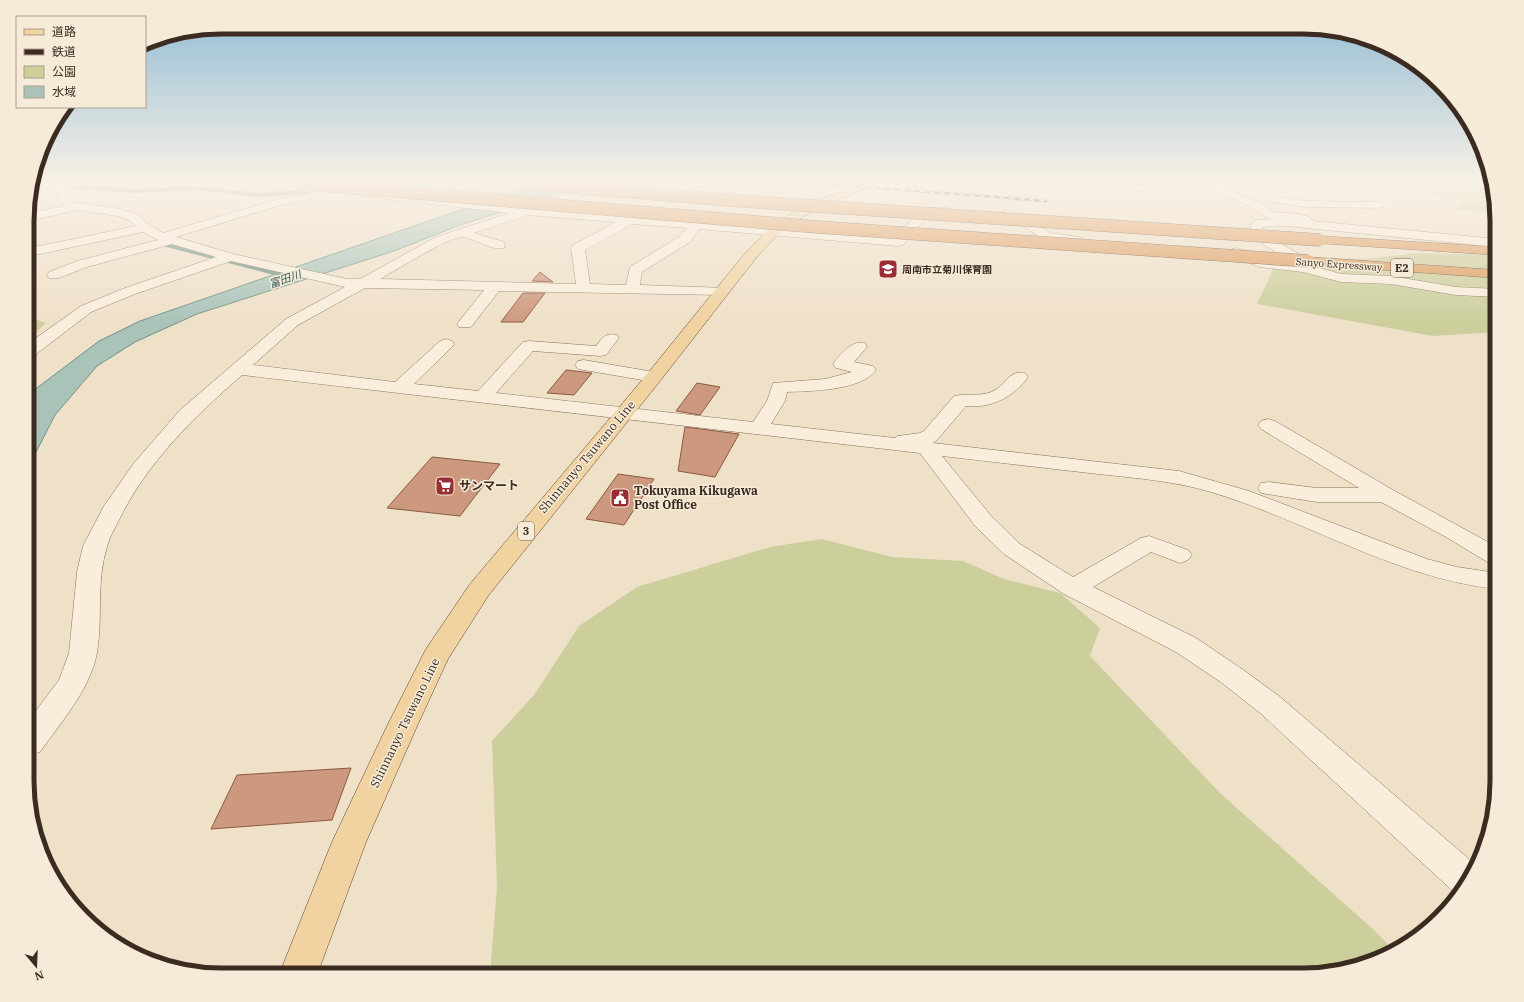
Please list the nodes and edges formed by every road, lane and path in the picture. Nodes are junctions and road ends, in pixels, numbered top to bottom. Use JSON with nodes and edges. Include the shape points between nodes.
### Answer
{"nodes":[{"id":1,"x":137,"y":230,"type":"edge"},
{"id":2,"x":149,"y":230,"type":"edge"},
{"id":3,"x":195,"y":230,"type":"edge"},
{"id":4,"x":471,"y":230,"type":"edge"},
{"id":5,"x":613,"y":230,"type":"edge"},
{"id":6,"x":692,"y":230,"type":"edge"},
{"id":7,"x":748,"y":230,"type":"edge"},
{"id":8,"x":776,"y":230,"type":"edge"},
{"id":9,"x":853,"y":230,"type":"edge"},
{"id":10,"x":909,"y":230,"type":"edge"},
{"id":11,"x":1037,"y":230,"type":"edge"},
{"id":12,"x":1168,"y":230,"type":"edge"},
{"id":13,"x":1258,"y":230,"type":"edge"},
{"id":14,"x":1366,"y":230,"type":"edge"},
{"id":15,"x":773,"y":232,"type":"junction"},
{"id":16,"x":461,"y":233,"type":"junction"},
{"id":17,"x":167,"y":239,"type":"junction"},
{"id":18,"x":1490,"y":242,"type":"edge"},
{"id":19,"x":498,"y":245,"type":"dead end"},
{"id":20,"x":34,"y":250,"type":"edge"},
{"id":21,"x":1490,"y":251,"type":"edge"},
{"id":22,"x":230,"y":257,"type":"junction"},
{"id":23,"x":1306,"y":265,"type":"junction"},
{"id":24,"x":54,"y":274,"type":"dead end"},
{"id":25,"x":1490,"y":274,"type":"edge"},
{"id":26,"x":362,"y":284,"type":"junction"},
{"id":27,"x":494,"y":287,"type":"junction"},
{"id":28,"x":583,"y":288,"type":"junction"},
{"id":29,"x":632,"y":289,"type":"junction"},
{"id":30,"x":722,"y":291,"type":"junction"},
{"id":31,"x":1490,"y":293,"type":"edge"},
{"id":32,"x":465,"y":324,"type":"dead end"},
{"id":33,"x":611,"y":338,"type":"dead end"},
{"id":34,"x":446,"y":344,"type":"dead end"},
{"id":35,"x":34,"y":347,"type":"edge"},
{"id":36,"x":859,"y":347,"type":"dead end"},
{"id":37,"x":584,"y":365,"type":"dead end"},
{"id":38,"x":239,"y":369,"type":"junction"},
{"id":39,"x":654,"y":377,"type":"junction"},
{"id":40,"x":1019,"y":377,"type":"dead end"},
{"id":41,"x":400,"y":387,"type":"junction"},
{"id":42,"x":482,"y":397,"type":"junction"},
{"id":43,"x":624,"y":413,"type":"junction"},
{"id":44,"x":1268,"y":425,"type":"dead end"},
{"id":45,"x":758,"y":429,"type":"junction"},
{"id":46,"x":885,"y":444,"type":"junction"},
{"id":47,"x":928,"y":448,"type":"junction"},
{"id":48,"x":1269,"y":488,"type":"dead end"},
{"id":49,"x":1385,"y":495,"type":"junction"},
{"id":50,"x":1490,"y":554,"type":"edge"},
{"id":51,"x":1180,"y":555,"type":"dead end"},
{"id":52,"x":1490,"y":580,"type":"edge"},
{"id":53,"x":1073,"y":588,"type":"junction"},
{"id":54,"x":34,"y":736,"type":"edge"},
{"id":55,"x":1464,"y":877,"type":"edge"},
{"id":56,"x":301,"y":968,"type":"edge"}],
"edges":[{"from":1,"to":20,"type":"street"},
{"from":2,"to":17,"type":"street"},
{"from":3,"to":17,"type":"street"},
{"from":4,"to":16,"type":"street"},
{"from":5,"to":28,"type":"street","via":[[578,248],[582,261]]},
{"from":6,"to":29,"type":"street","via":[[685,239],[635,270]]},
{"from":7,"to":15,"type":"street"},
{"from":8,"to":15,"type":"main road","name":"Shinnanyo Tsuwano Line","number":"3"},
{"from":9,"to":23,"type":"highway","name":"Sanyo Expressway","number":"E2","bridge":true},
{"from":10,"to":15,"type":"street","via":[[898,242]]},
{"from":11,"to":23,"type":"street","via":[[1055,238],[1226,250],[1238,252],[1264,264]]},
{"from":12,"to":21,"type":"highway","name":"Sanyo Expressway","number":"E2","bridge":true},
{"from":13,"to":23,"type":"street","via":[[1263,237]]},
{"from":14,"to":18,"type":"street"},
{"from":15,"to":30,"type":"main road","name":"Shinnanyo Tsuwano Line","number":"3"},
{"from":16,"to":19,"type":"street"},
{"from":16,"to":26,"type":"street","via":[[428,246]]},
{"from":17,"to":22,"type":"street"},
{"from":17,"to":24,"type":"street"},
{"from":22,"to":26,"type":"street","via":[[320,278]]},
{"from":22,"to":35,"type":"street","via":[[86,309]]},
{"from":23,"to":25,"type":"highway","name":"Sanyo Expressway","number":"E2"},
{"from":23,"to":31,"type":"street","via":[[1341,278],[1391,280],[1456,291]]},
{"from":26,"to":27,"type":"street"},
{"from":26,"to":38,"type":"street","via":[[292,322]]},
{"from":27,"to":28,"type":"street"},
{"from":27,"to":32,"type":"street"},
{"from":28,"to":29,"type":"street"},
{"from":29,"to":30,"type":"street"},
{"from":30,"to":39,"type":"main road","name":"Shinnanyo Tsuwano Line","number":"3"},
{"from":33,"to":42,"type":"street","via":[[600,351],[529,346]]},
{"from":34,"to":41,"type":"street"},
{"from":36,"to":45,"type":"street","via":[[842,364],[867,370],[861,375],[836,382],[779,387],[776,401]]},
{"from":37,"to":39,"type":"street"},
{"from":38,"to":41,"type":"street"},
{"from":38,"to":54,"type":"street","via":[[187,414],[141,467],[115,506],[95,546],[89,572],[83,653],[72,684]]},
{"from":39,"to":43,"type":"main road","name":"Shinnanyo Tsuwano Line","number":"3"},
{"from":40,"to":46,"type":"street","via":[[1003,393],[976,402],[961,400],[925,439],[892,441]]},
{"from":41,"to":42,"type":"street"},
{"from":42,"to":43,"type":"street"},
{"from":43,"to":45,"type":"street"},
{"from":43,"to":56,"type":"main road","name":"Shinnanyo Tsuwano Line","number":"3","via":[[479,590],[436,656],[349,842]]},
{"from":44,"to":49,"type":"street"},
{"from":45,"to":46,"type":"street"},
{"from":46,"to":47,"type":"street"},
{"from":47,"to":52,"type":"street","via":[[1186,478],[1275,507],[1409,562],[1454,576]]},
{"from":47,"to":53,"type":"street","via":[[931,456],[984,522],[1012,548]]},
{"from":48,"to":49,"type":"street","via":[[1317,495]]},
{"from":49,"to":50,"type":"street"},
{"from":51,"to":53,"type":"street","via":[[1149,543]]},
{"from":53,"to":55,"type":"street","via":[[1186,645],[1232,676],[1268,704]]}]}
